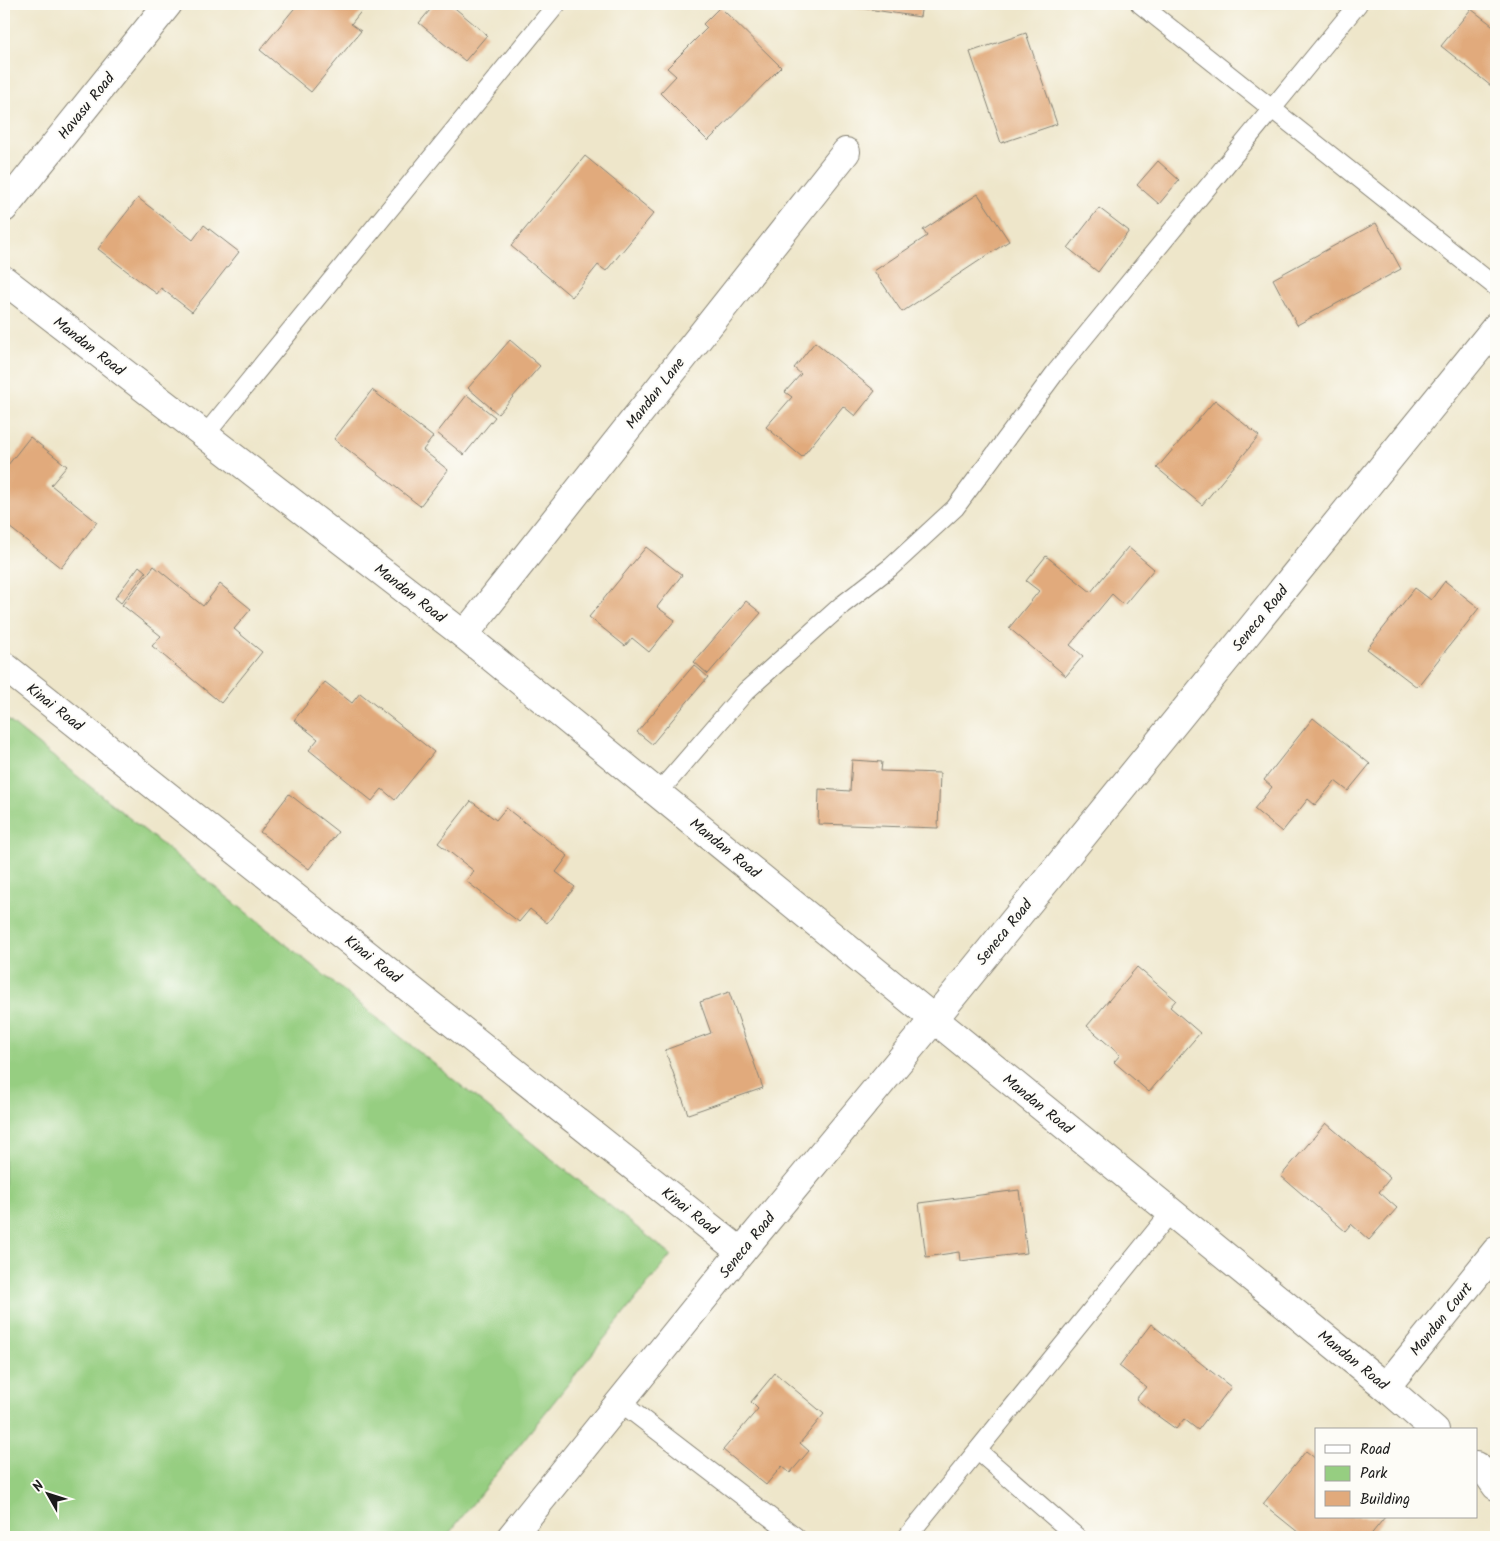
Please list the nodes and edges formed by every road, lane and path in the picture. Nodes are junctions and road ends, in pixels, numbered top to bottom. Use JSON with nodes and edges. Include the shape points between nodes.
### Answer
{"nodes":[{"id":1,"x":168,"y":4,"type":"edge"},
{"id":2,"x":557,"y":4,"type":"edge"},
{"id":3,"x":1140,"y":4,"type":"edge"},
{"id":4,"x":1358,"y":4,"type":"edge"},
{"id":5,"x":1272,"y":109,"type":"junction"},
{"id":6,"x":846,"y":152,"type":"dead end"},
{"id":7,"x":4,"y":208,"type":"edge"},
{"id":8,"x":4,"y":280,"type":"edge"},
{"id":9,"x":1496,"y":287,"type":"edge"},
{"id":10,"x":1496,"y":327,"type":"edge"},
{"id":11,"x":205,"y":435,"type":"junction"},
{"id":12,"x":464,"y":635,"type":"junction"},
{"id":13,"x":4,"y":666,"type":"edge"},
{"id":14,"x":658,"y":793,"type":"junction"},
{"id":15,"x":934,"y":1019,"type":"junction"},
{"id":16,"x":1171,"y":1212,"type":"junction"},
{"id":17,"x":1496,"y":1251,"type":"edge"},
{"id":18,"x":742,"y":1252,"type":"junction"},
{"id":19,"x":1386,"y":1387,"type":"junction"},
{"id":20,"x":620,"y":1402,"type":"junction"},
{"id":21,"x":1433,"y":1428,"type":"edge"},
{"id":22,"x":978,"y":1451,"type":"junction"},
{"id":23,"x":1478,"y":1468,"type":"edge"},
{"id":24,"x":1496,"y":1486,"type":"edge"},
{"id":25,"x":511,"y":1537,"type":"edge"},
{"id":26,"x":796,"y":1537,"type":"edge"},
{"id":27,"x":907,"y":1537,"type":"edge"},
{"id":28,"x":1076,"y":1537,"type":"edge"}],
"edges":[{"from":1,"to":7,"type":"street","name":"Havasu Road"},
{"from":2,"to":11,"type":"lane"},
{"from":3,"to":5,"type":"lane"},
{"from":4,"to":5,"type":"lane"},
{"from":5,"to":9,"type":"lane"},
{"from":5,"to":14,"type":"lane","via":[[1055,373],[955,508],[746,691]]},
{"from":6,"to":12,"type":"street","name":"Mandan Lane"},
{"from":8,"to":11,"type":"street","name":"Mandan Road"},
{"from":10,"to":15,"type":"street","name":"Seneca Road"},
{"from":11,"to":12,"type":"street","name":"Mandan Road"},
{"from":12,"to":14,"type":"street","name":"Mandan Road"},
{"from":13,"to":18,"type":"street","name":"Kinai Road"},
{"from":14,"to":15,"type":"street","name":"Mandan Road"},
{"from":15,"to":16,"type":"street","name":"Mandan Road"},
{"from":15,"to":18,"type":"street","name":"Seneca Road"},
{"from":16,"to":19,"type":"street","name":"Mandan Road"},
{"from":16,"to":22,"type":"lane"},
{"from":17,"to":19,"type":"street","name":"Mandan Court"},
{"from":18,"to":20,"type":"street","name":"Seneca Road"},
{"from":19,"to":21,"type":"street","name":"Mandan Road"},
{"from":20,"to":25,"type":"street","name":"Seneca Road"},
{"from":20,"to":26,"type":"lane"},
{"from":22,"to":27,"type":"lane"},
{"from":22,"to":28,"type":"lane"},
{"from":23,"to":24,"type":"street"}]}
